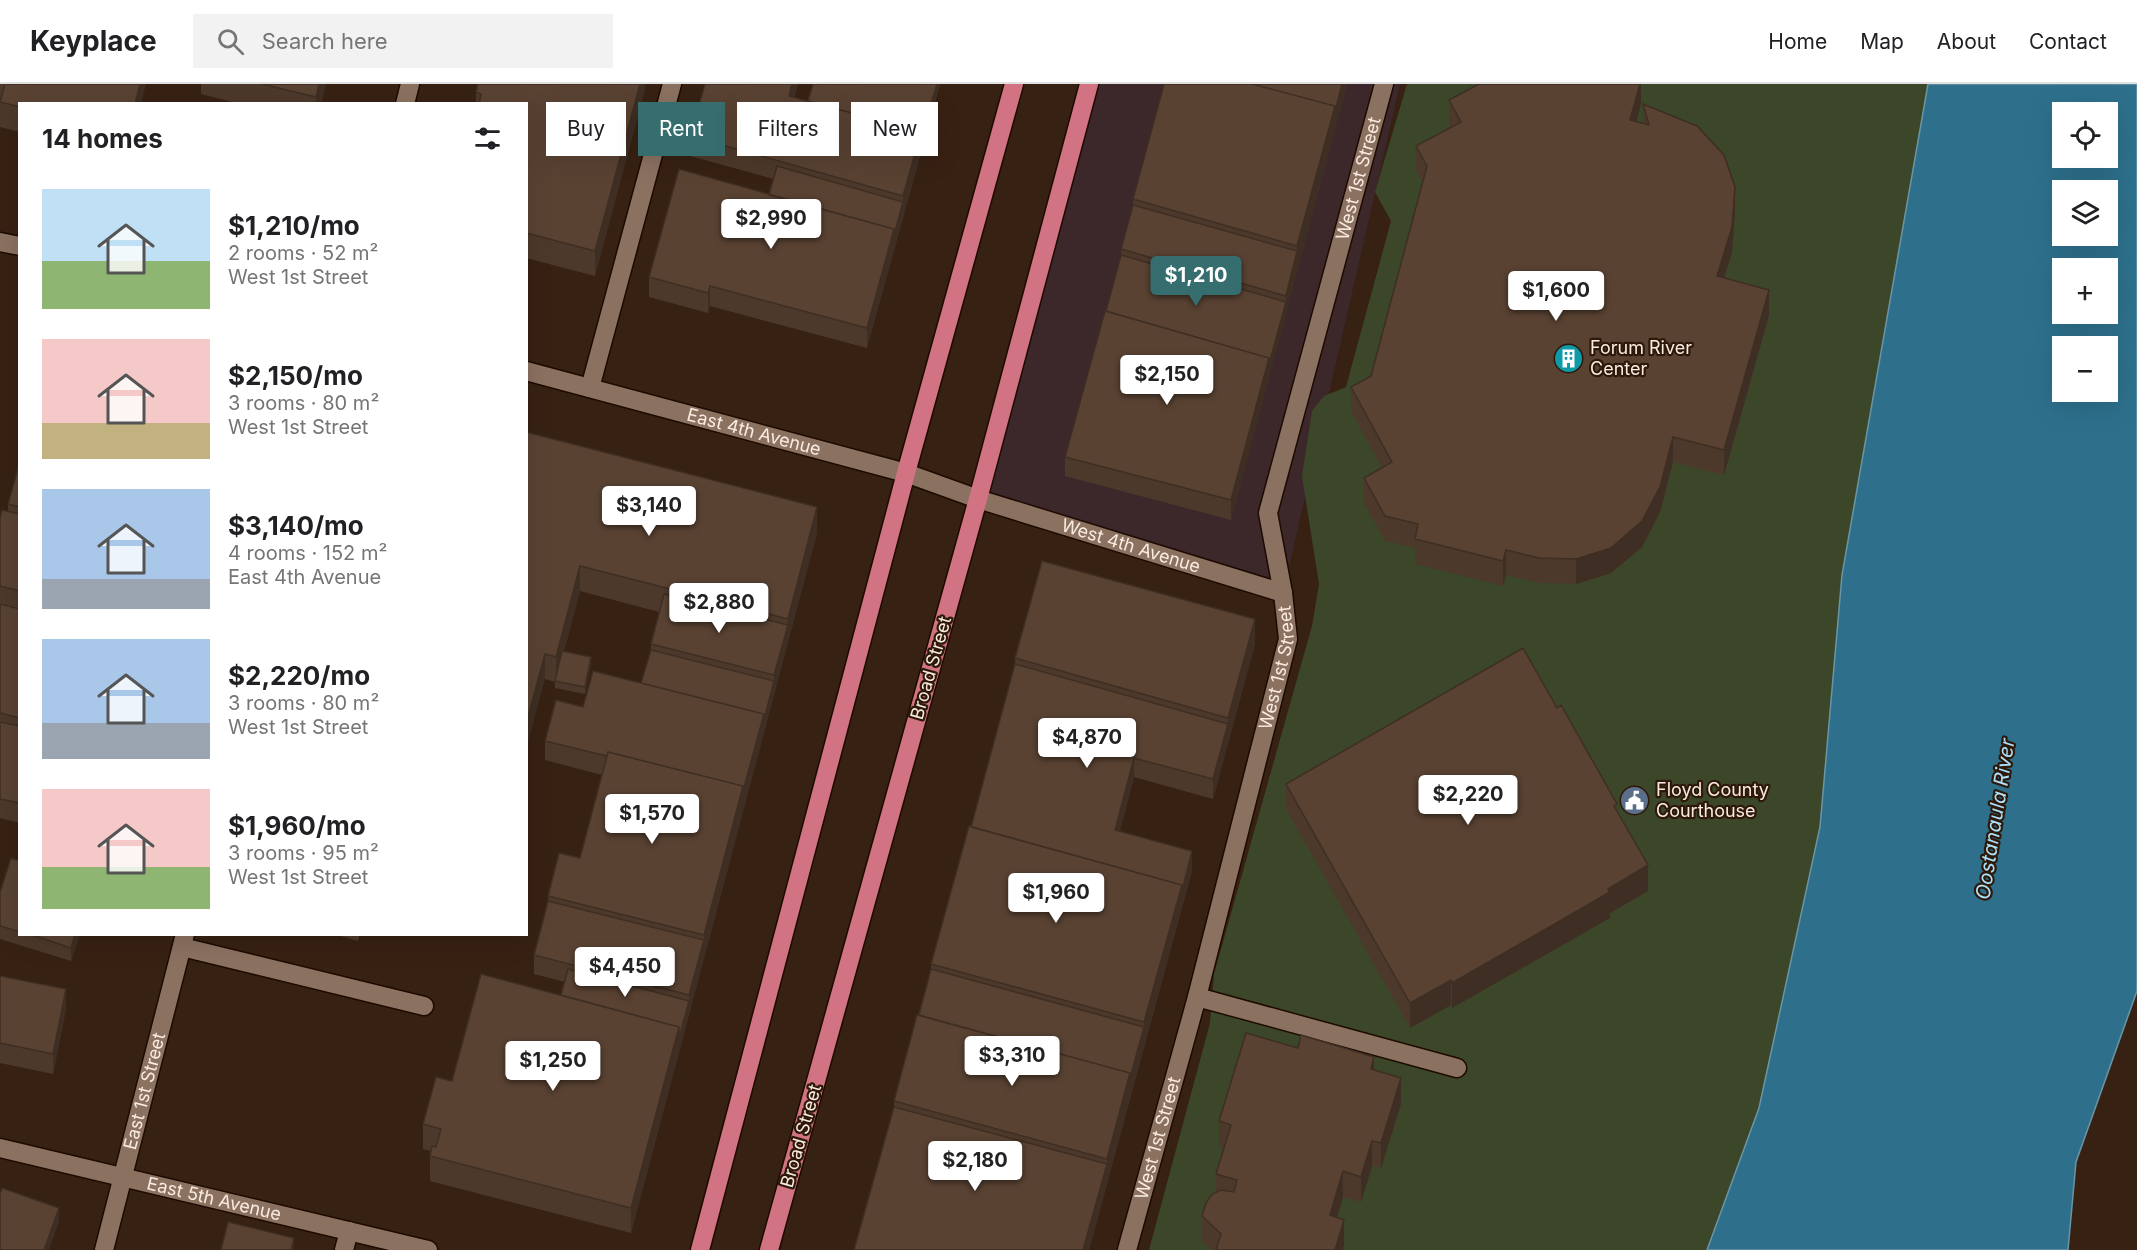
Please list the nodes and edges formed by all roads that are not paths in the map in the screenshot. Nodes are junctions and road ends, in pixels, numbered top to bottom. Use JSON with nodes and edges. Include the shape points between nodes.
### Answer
{"nodes":[{"id":1,"x":410,"y":84,"type":"edge"},
{"id":2,"x":672,"y":84,"type":"edge"},
{"id":3,"x":1014,"y":84,"type":"edge"},
{"id":4,"x":1089,"y":84,"type":"edge"},
{"id":5,"x":1384,"y":84,"type":"edge"},
{"id":6,"x":406,"y":102,"type":"edge"},
{"id":7,"x":0,"y":242,"type":"edge"},
{"id":8,"x":18,"y":246,"type":"edge"},
{"id":9,"x":528,"y":372,"type":"edge"},
{"id":10,"x":590,"y":388,"type":"junction"},
{"id":11,"x":906,"y":472,"type":"junction"},
{"id":12,"x":978,"y":499,"type":"junction"},
{"id":13,"x":1283,"y":593,"type":"junction"},
{"id":14,"x":184,"y":941,"type":"edge"},
{"id":15,"x":1197,"y":997,"type":"junction"},
{"id":16,"x":424,"y":1006,"type":"dead end"},
{"id":17,"x":1457,"y":1068,"type":"dead end"},
{"id":18,"x":0,"y":1148,"type":"edge"},
{"id":19,"x":123,"y":1176,"type":"junction"},
{"id":20,"x":349,"y":1231,"type":"junction"},
{"id":21,"x":104,"y":1250,"type":"edge"},
{"id":22,"x":344,"y":1250,"type":"edge"},
{"id":23,"x":428,"y":1250,"type":"edge"},
{"id":24,"x":700,"y":1250,"type":"edge"},
{"id":25,"x":769,"y":1250,"type":"edge"},
{"id":26,"x":1126,"y":1250,"type":"edge"}],
"edges":[{"from":1,"to":6,"type":"street"},
{"from":2,"to":10,"type":"street"},
{"from":3,"to":11,"type":"main road"},
{"from":4,"to":12,"type":"main road","name":"Broad Street"},
{"from":5,"to":13,"type":"street","name":"West 1st Street","via":[[1268,513]]},
{"from":7,"to":8,"type":"street"},
{"from":9,"to":10,"type":"street","name":"East 4th Avenue"},
{"from":10,"to":11,"type":"street","name":"East 4th Avenue"},
{"from":11,"to":12,"type":"street","name":"East 4th Avenue"},
{"from":11,"to":24,"type":"main road"},
{"from":12,"to":13,"type":"street","name":"West 4th Avenue"},
{"from":12,"to":25,"type":"main road","name":"Broad Street"},
{"from":13,"to":15,"type":"street","name":"West 1st Street","via":[[1288,639]]},
{"from":14,"to":16,"type":"street"},
{"from":14,"to":19,"type":"street","name":"East 1st Street"},
{"from":15,"to":17,"type":"street"},
{"from":15,"to":26,"type":"street","name":"West 1st Street"},
{"from":18,"to":19,"type":"street","name":"East 5th Avenue"},
{"from":19,"to":20,"type":"street","name":"East 5th Avenue"},
{"from":19,"to":21,"type":"street","name":"East 1st Street"},
{"from":20,"to":22,"type":"street"},
{"from":20,"to":23,"type":"street","name":"East 5th Avenue"}]}
